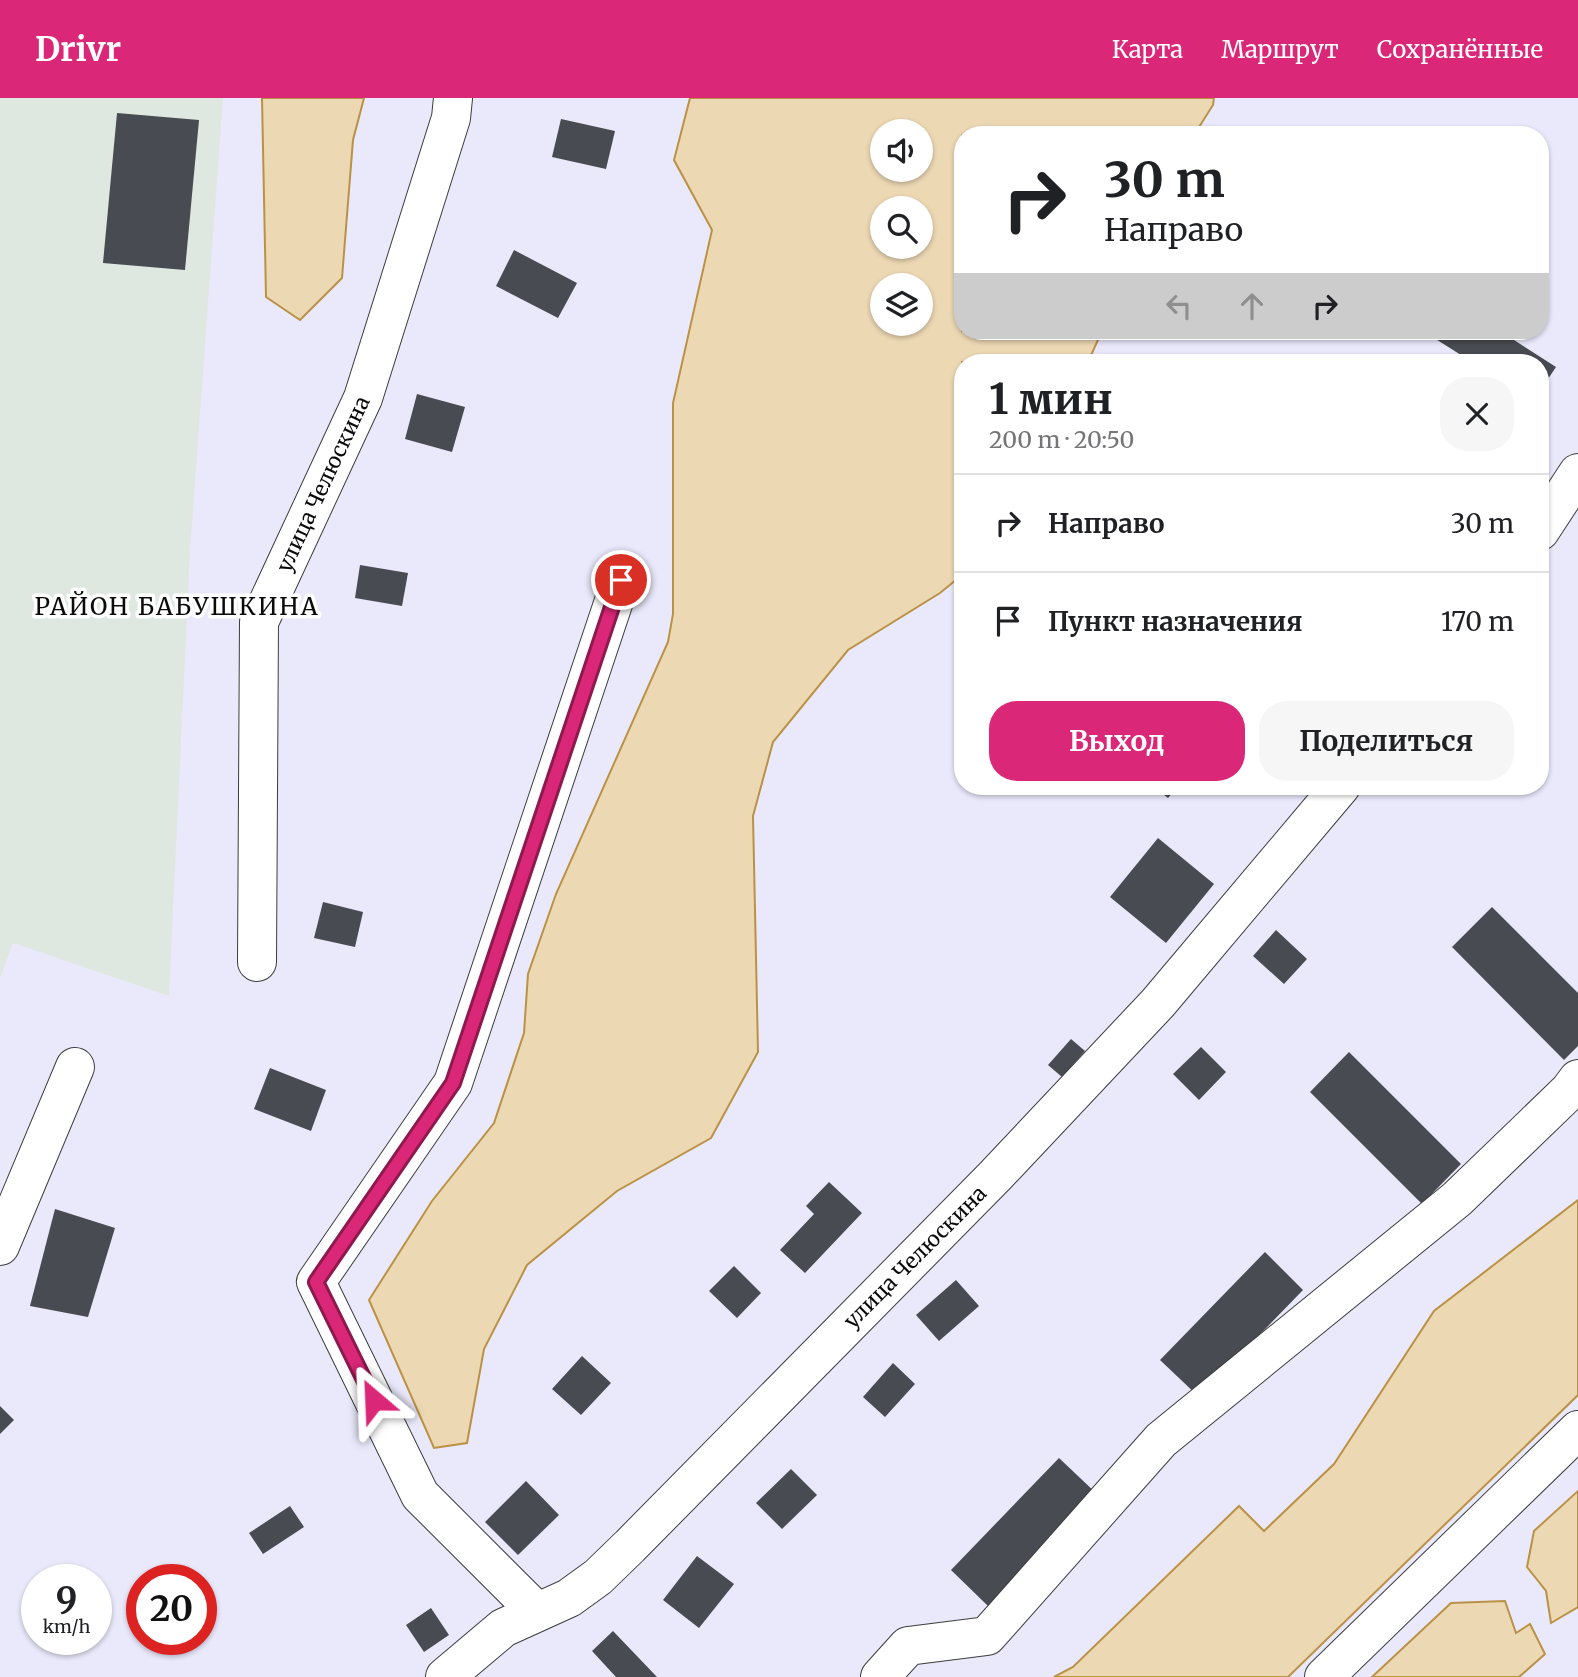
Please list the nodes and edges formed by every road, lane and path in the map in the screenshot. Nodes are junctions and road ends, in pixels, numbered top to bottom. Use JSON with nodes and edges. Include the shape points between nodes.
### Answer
{"nodes":[{"id":1,"x":453,"y":98,"type":"edge"},
{"id":2,"x":1573,"y":482,"type":"edge"},
{"id":3,"x":1549,"y":518,"type":"edge"},
{"id":4,"x":1578,"y":527,"type":"edge"},
{"id":5,"x":621,"y":580,"type":"dead end"},
{"id":6,"x":1333,"y":795,"type":"edge"},
{"id":7,"x":257,"y":962,"type":"dead end"},
{"id":8,"x":75,"y":1067,"type":"dead end"},
{"id":9,"x":1578,"y":1079,"type":"edge"},
{"id":10,"x":0,"y":1246,"type":"edge"},
{"id":11,"x":1578,"y":1430,"type":"edge"},
{"id":12,"x":537,"y":1612,"type":"junction"},
{"id":13,"x":453,"y":1674,"type":"edge"},
{"id":14,"x":880,"y":1677,"type":"edge"},
{"id":15,"x":1324,"y":1677,"type":"edge"}],
"edges":[{"from":1,"to":7,"type":"street","name":"улица Челюскина","via":[[451,118],[363,398],[259,622]]},
{"from":2,"to":3,"type":"street"},
{"from":2,"to":4,"type":"street"},
{"from":5,"to":12,"type":"street","via":[[453,1083],[316,1282],[420,1494]]},
{"from":6,"to":12,"type":"street","name":"улица Челюскина","via":[[1158,1003],[995,1176],[598,1577],[569,1598]]},
{"from":8,"to":10,"type":"street"},
{"from":9,"to":14,"type":"street","via":[[1457,1199],[1161,1440],[988,1636],[908,1646]]},
{"from":11,"to":15,"type":"street"},
{"from":12,"to":13,"type":"street","name":"улица Челюскина","via":[[503,1628]]}]}
